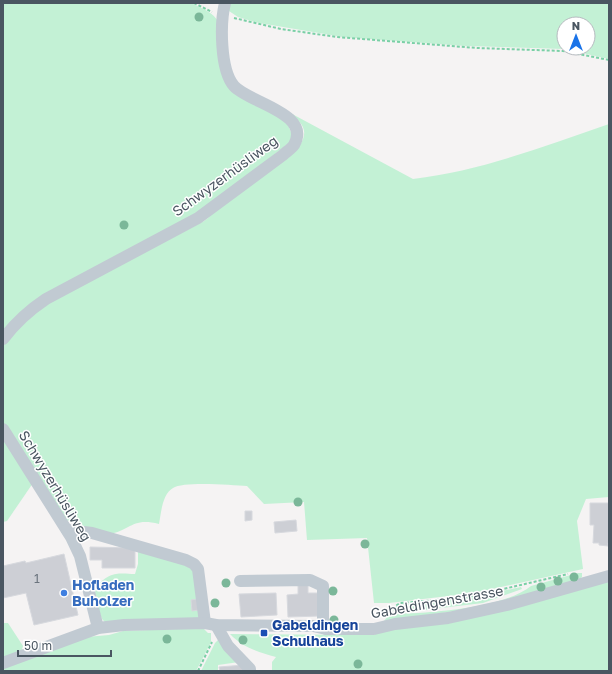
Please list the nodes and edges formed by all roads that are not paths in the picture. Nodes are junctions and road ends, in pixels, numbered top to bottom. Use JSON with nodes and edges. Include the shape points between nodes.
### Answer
{"nodes":[{"id":1,"x":225,"y":3,"type":"edge"},
{"id":2,"x":3,"y":339,"type":"edge"},
{"id":3,"x":3,"y":429,"type":"edge"},
{"id":4,"x":67,"y":530,"type":"junction"},
{"id":5,"x":609,"y":576,"type":"edge"},
{"id":6,"x":240,"y":581,"type":"dead end"},
{"id":7,"x":211,"y":624,"type":"junction"},
{"id":8,"x":98,"y":628,"type":"junction"},
{"id":9,"x":326,"y":629,"type":"junction"},
{"id":10,"x":3,"y":663,"type":"edge"},
{"id":11,"x":250,"y":671,"type":"edge"}],
"edges":[{"from":1,"to":2,"type":"street","name":"Schwyzerhüsliweg","via":[[222,39],[226,74],[234,86],[244,94],[285,115],[296,125],[298,134],[294,145],[198,218],[49,297],[31,309]]},
{"from":3,"to":4,"type":"street","name":"Schwyzerhüsliweg"},
{"from":4,"to":7,"type":"street","via":[[92,533],[194,564],[198,570]]},
{"from":4,"to":8,"type":"street","name":"Schwyzerhüsliweg","via":[[80,556]]},
{"from":5,"to":9,"type":"street","name":"Gabeldingenstrasse","via":[[539,597],[448,618],[374,628]]},
{"from":6,"to":9,"type":"street","via":[[310,580],[323,586],[323,619]]},
{"from":7,"to":8,"type":"street","name":"Gabeldingenstrasse","via":[[124,625]]},
{"from":7,"to":9,"type":"street","name":"Gabeldingenstrasse","via":[[313,626]]},
{"from":7,"to":11,"type":"street"},
{"from":8,"to":10,"type":"street","name":"Gabeldingenstrasse"}]}
